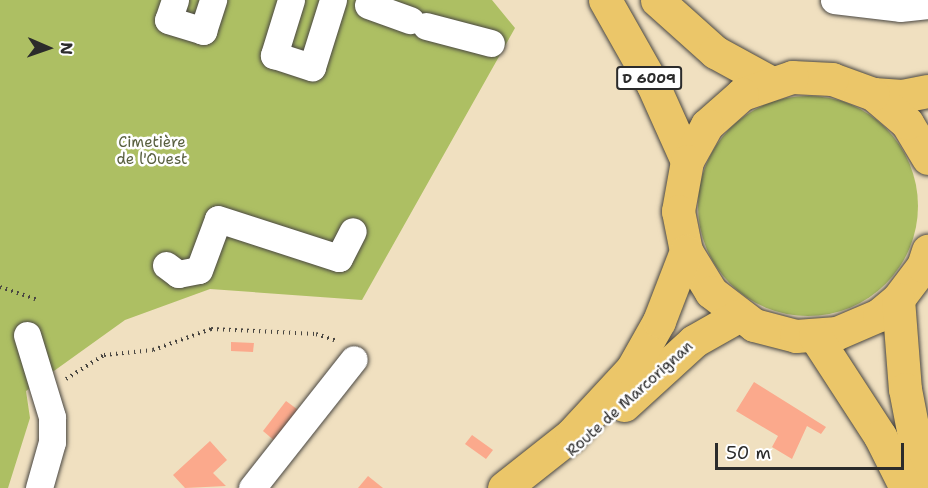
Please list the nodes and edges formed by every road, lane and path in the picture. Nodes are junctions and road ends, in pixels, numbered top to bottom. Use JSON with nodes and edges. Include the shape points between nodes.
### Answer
{"nodes":[{"id":1,"x":175,"y":0,"type":"edge"},
{"id":2,"x":213,"y":0,"type":"edge"},
{"id":3,"x":291,"y":0,"type":"edge"},
{"id":4,"x":333,"y":0,"type":"edge"},
{"id":5,"x":604,"y":0,"type":"edge"},
{"id":6,"x":657,"y":0,"type":"edge"},
{"id":7,"x":834,"y":0,"type":"edge"},
{"id":8,"x":922,"y":4,"type":"edge"},
{"id":9,"x":368,"y":5,"type":"dead end"},
{"id":10,"x":491,"y":43,"type":"dead end"},
{"id":11,"x":770,"y":82,"type":"junction"},
{"id":12,"x":928,"y":91,"type":"edge"},
{"id":13,"x":873,"y":94,"type":"junction"},
{"id":14,"x":928,"y":158,"type":"edge"},
{"id":15,"x":687,"y":161,"type":"junction"},
{"id":16,"x":353,"y":231,"type":"dead end"},
{"id":17,"x":686,"y":250,"type":"junction"},
{"id":18,"x":928,"y":251,"type":"edge"},
{"id":19,"x":166,"y":266,"type":"dead end"},
{"id":20,"x":0,"y":287,"type":"edge"},
{"id":21,"x":898,"y":299,"type":"junction"},
{"id":22,"x":38,"y":300,"type":"dead end"},
{"id":23,"x":738,"y":316,"type":"junction"},
{"id":24,"x":27,"y":335,"type":"dead end"},
{"id":25,"x":815,"y":336,"type":"junction"},
{"id":26,"x":354,"y":359,"type":"joint"},
{"id":27,"x":42,"y":386,"type":"junction"},
{"id":28,"x":39,"y":488,"type":"edge"},
{"id":29,"x":252,"y":488,"type":"edge"},
{"id":30,"x":504,"y":488,"type":"edge"},
{"id":31,"x":526,"y":488,"type":"edge"},
{"id":32,"x":906,"y":488,"type":"edge"},
{"id":33,"x":924,"y":488,"type":"edge"}],
"edges":[{"from":1,"to":2,"type":"street","via":[[168,20],[202,31]]},
{"from":3,"to":4,"type":"street","via":[[274,55],[312,68]]},
{"from":5,"to":15,"type":"main road","number":"D 6009","via":[[653,85]]},
{"from":6,"to":11,"type":"main road","via":[[715,52]]},
{"from":7,"to":8,"type":"street","via":[[900,8]]},
{"from":9,"to":10,"type":"street"},
{"from":11,"to":13,"type":"main road","via":[[814,76],[846,82]]},
{"from":11,"to":15,"type":"main road","via":[[727,105],[707,125]]},
{"from":12,"to":13,"type":"main road","via":[[902,96]]},
{"from":13,"to":14,"type":"main road","via":[[907,123]]},
{"from":15,"to":17,"type":"main road","via":[[678,211]]},
{"from":16,"to":19,"type":"street","via":[[339,258],[218,219],[199,270],[178,274]]},
{"from":17,"to":23,"type":"main road","via":[[711,292]]},
{"from":17,"to":30,"type":"main road","name":"Route de Marcorignan","via":[[659,321],[632,369],[601,406]]},
{"from":18,"to":21,"type":"main road","via":[[923,266]]},
{"from":20,"to":22,"type":"path"},
{"from":21,"to":25,"type":"main road","via":[[861,325]]},
{"from":21,"to":33,"type":"main road","via":[[905,389]]},
{"from":23,"to":25,"type":"main road","via":[[778,333]]},
{"from":23,"to":31,"type":"main road","name":"Route de Marcorignan","via":[[694,341],[583,444]]},
{"from":24,"to":27,"type":"street"},
{"from":25,"to":32,"type":"main road","via":[[879,435]]},
{"from":26,"to":27,"type":"path","via":[[349,344],[316,334],[211,328],[153,350],[104,355]]},
{"from":26,"to":29,"type":"street"},
{"from":27,"to":28,"type":"street","via":[[52,417],[52,442]]}]}
